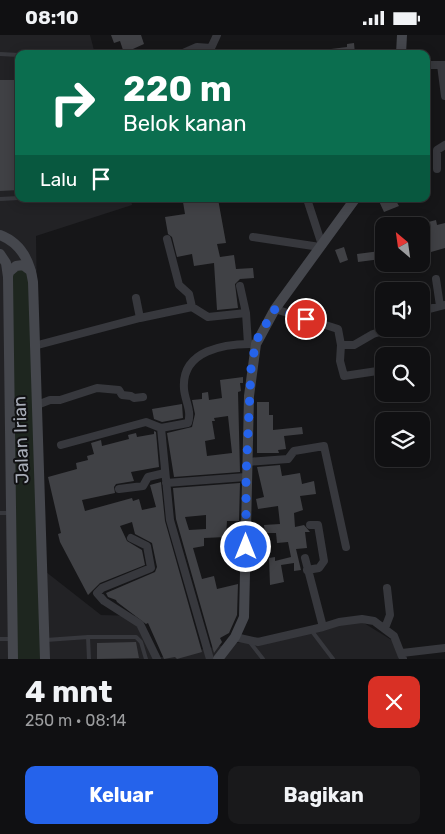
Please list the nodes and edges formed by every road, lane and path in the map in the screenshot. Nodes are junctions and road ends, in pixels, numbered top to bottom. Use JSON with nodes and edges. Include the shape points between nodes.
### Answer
{"nodes":[{"id":1,"x":217,"y":35,"type":"edge"},
{"id":2,"x":402,"y":35,"type":"edge"},
{"id":3,"x":190,"y":50,"type":"edge"},
{"id":4,"x":401,"y":50,"type":"edge"},
{"id":5,"x":0,"y":55,"type":"edge"},
{"id":6,"x":15,"y":55,"type":"edge"},
{"id":7,"x":430,"y":65,"type":"edge"},
{"id":8,"x":443,"y":65,"type":"edge"},
{"id":9,"x":445,"y":96,"type":"edge"},
{"id":10,"x":445,"y":145,"type":"edge"},
{"id":11,"x":437,"y":169,"type":"dead end"},
{"id":12,"x":15,"y":198,"type":"edge"},
{"id":13,"x":0,"y":199,"type":"edge"},
{"id":14,"x":308,"y":202,"type":"edge"},
{"id":15,"x":353,"y":202,"type":"edge"},
{"id":16,"x":0,"y":235,"type":"edge"},
{"id":17,"x":253,"y":237,"type":"dead end"},
{"id":18,"x":167,"y":239,"type":"dead end"},
{"id":19,"x":321,"y":246,"type":"junction"},
{"id":20,"x":0,"y":254,"type":"edge"},
{"id":21,"x":31,"y":271,"type":"junction"},
{"id":22,"x":8,"y":276,"type":"junction"},
{"id":23,"x":436,"y":279,"type":"dead end"},
{"id":24,"x":240,"y":286,"type":"dead end"},
{"id":25,"x":136,"y":298,"type":"dead end"},
{"id":26,"x":442,"y":306,"type":"edge"},
{"id":27,"x":192,"y":307,"type":"junction"},
{"id":28,"x":275,"y":309,"type":"junction"},
{"id":29,"x":246,"y":313,"type":"junction"},
{"id":30,"x":140,"y":318,"type":"junction"},
{"id":31,"x":375,"y":333,"type":"edge"},
{"id":32,"x":252,"y":344,"type":"junction"},
{"id":33,"x":341,"y":345,"type":"junction"},
{"id":34,"x":34,"y":346,"type":"junction"},
{"id":35,"x":375,"y":371,"type":"edge"},
{"id":36,"x":143,"y":397,"type":"dead end"},
{"id":37,"x":37,"y":405,"type":"junction"},
{"id":38,"x":161,"y":428,"type":"junction"},
{"id":39,"x":61,"y":445,"type":"dead end"},
{"id":40,"x":247,"y":462,"type":"junction"},
{"id":41,"x":165,"y":473,"type":"junction"},
{"id":42,"x":246,"y":477,"type":"junction"},
{"id":43,"x":166,"y":483,"type":"junction"},
{"id":44,"x":119,"y":489,"type":"dead end"},
{"id":45,"x":5,"y":513,"type":"edge"},
{"id":46,"x":310,"y":525,"type":"dead end"},
{"id":47,"x":132,"y":538,"type":"dead end"},
{"id":48,"x":346,"y":547,"type":"dead end"},
{"id":49,"x":305,"y":558,"type":"dead end"},
{"id":50,"x":307,"y":570,"type":"junction"},
{"id":51,"x":387,"y":588,"type":"dead end"},
{"id":52,"x":323,"y":627,"type":"junction"},
{"id":53,"x":385,"y":628,"type":"junction"},
{"id":54,"x":311,"y":630,"type":"junction"},
{"id":55,"x":88,"y":637,"type":"junction"},
{"id":56,"x":235,"y":637,"type":"junction"},
{"id":57,"x":0,"y":639,"type":"edge"},
{"id":58,"x":12,"y":639,"type":"junction"},
{"id":59,"x":44,"y":640,"type":"junction"},
{"id":60,"x":250,"y":641,"type":"junction"},
{"id":61,"x":445,"y":648,"type":"edge"},
{"id":62,"x":403,"y":656,"type":"edge"},
{"id":63,"x":13,"y":659,"type":"edge"},
{"id":64,"x":45,"y":659,"type":"edge"},
{"id":65,"x":89,"y":659,"type":"edge"},
{"id":66,"x":146,"y":659,"type":"edge"},
{"id":67,"x":157,"y":659,"type":"edge"},
{"id":68,"x":210,"y":659,"type":"edge"},
{"id":69,"x":218,"y":659,"type":"edge"},
{"id":70,"x":263,"y":659,"type":"edge"},
{"id":71,"x":333,"y":659,"type":"edge"}],
"edges":[{"from":1,"to":3,"type":"street","via":[[211,47]]},
{"from":2,"to":4,"type":"street"},
{"from":5,"to":6,"type":"lane"},
{"from":7,"to":8,"type":"street"},
{"from":8,"to":9,"type":"street"},
{"from":10,"to":11,"type":"street","via":[[436,151]]},
{"from":12,"to":13,"type":"lane"},
{"from":14,"to":19,"type":"street"},
{"from":15,"to":19,"type":"street"},
{"from":16,"to":21,"type":"street","name":"Jalan Irian","via":[[22,250]]},
{"from":17,"to":19,"type":"street"},
{"from":18,"to":27,"type":"street","via":[[179,285],[189,294]]},
{"from":19,"to":28,"type":"street"},
{"from":20,"to":22,"type":"street","name":"Jalan Irian","via":[[6,263]]},
{"from":21,"to":22,"type":"street","via":[[20,265],[11,269]]},
{"from":21,"to":34,"type":"street","name":"Jalan Irian"},
{"from":22,"to":45,"type":"street","name":"Jalan Irian"},
{"from":23,"to":26,"type":"street"},
{"from":24,"to":29,"type":"street"},
{"from":25,"to":30,"type":"street"},
{"from":27,"to":29,"type":"street","via":[[208,317]]},
{"from":27,"to":30,"type":"street"},
{"from":28,"to":32,"type":"street"},
{"from":28,"to":33,"type":"street","via":[[338,329]]},
{"from":29,"to":32,"type":"street"},
{"from":30,"to":34,"type":"street"},
{"from":31,"to":33,"type":"street","via":[[354,345]]},
{"from":32,"to":38,"type":"street","via":[[212,351],[192,360],[184,379],[190,414],[188,423]]},
{"from":32,"to":40,"type":"street"},
{"from":33,"to":35,"type":"street","via":[[340,361],[344,376]]},
{"from":34,"to":37,"type":"street","name":"Jalan Irian"},
{"from":36,"to":37,"type":"street","via":[[134,399],[101,387]]},
{"from":37,"to":59,"type":"street","name":"Jalan Irian"},
{"from":38,"to":39,"type":"street","via":[[146,422]]},
{"from":38,"to":41,"type":"street"},
{"from":40,"to":42,"type":"street"},
{"from":40,"to":48,"type":"street","via":[[288,459],[294,451],[324,447]]},
{"from":41,"to":43,"type":"street"},
{"from":41,"to":44,"type":"street","via":[[148,477],[144,485]]},
{"from":42,"to":43,"type":"street"},
{"from":42,"to":56,"type":"street","via":[[246,599],[244,617]]},
{"from":43,"to":68,"type":"street","via":[[171,525]]},
{"from":45,"to":58,"type":"street","name":"Jalan Irian"},
{"from":46,"to":50,"type":"street","via":[[318,525],[324,561],[319,567]]},
{"from":47,"to":67,"type":"street","via":[[147,546],[151,568],[97,593],[140,624]]},
{"from":49,"to":50,"type":"street"},
{"from":50,"to":52,"type":"street"},
{"from":51,"to":53,"type":"street","via":[[390,615]]},
{"from":52,"to":53,"type":"street","via":[[339,621],[362,619],[374,621]]},
{"from":52,"to":54,"type":"street"},
{"from":53,"to":62,"type":"street","via":[[398,641]]},
{"from":54,"to":60,"type":"street"},
{"from":54,"to":71,"type":"lane"},
{"from":55,"to":59,"type":"lane"},
{"from":55,"to":65,"type":"lane"},
{"from":55,"to":66,"type":"lane","via":[[136,637]]},
{"from":56,"to":60,"type":"street"},
{"from":56,"to":69,"type":"street"},
{"from":57,"to":58,"type":"lane"},
{"from":58,"to":63,"type":"street","name":"Jalan Irian"},
{"from":59,"to":64,"type":"street","name":"Jalan Irian"},
{"from":60,"to":70,"type":"lane"},
{"from":61,"to":62,"type":"street"}]}
